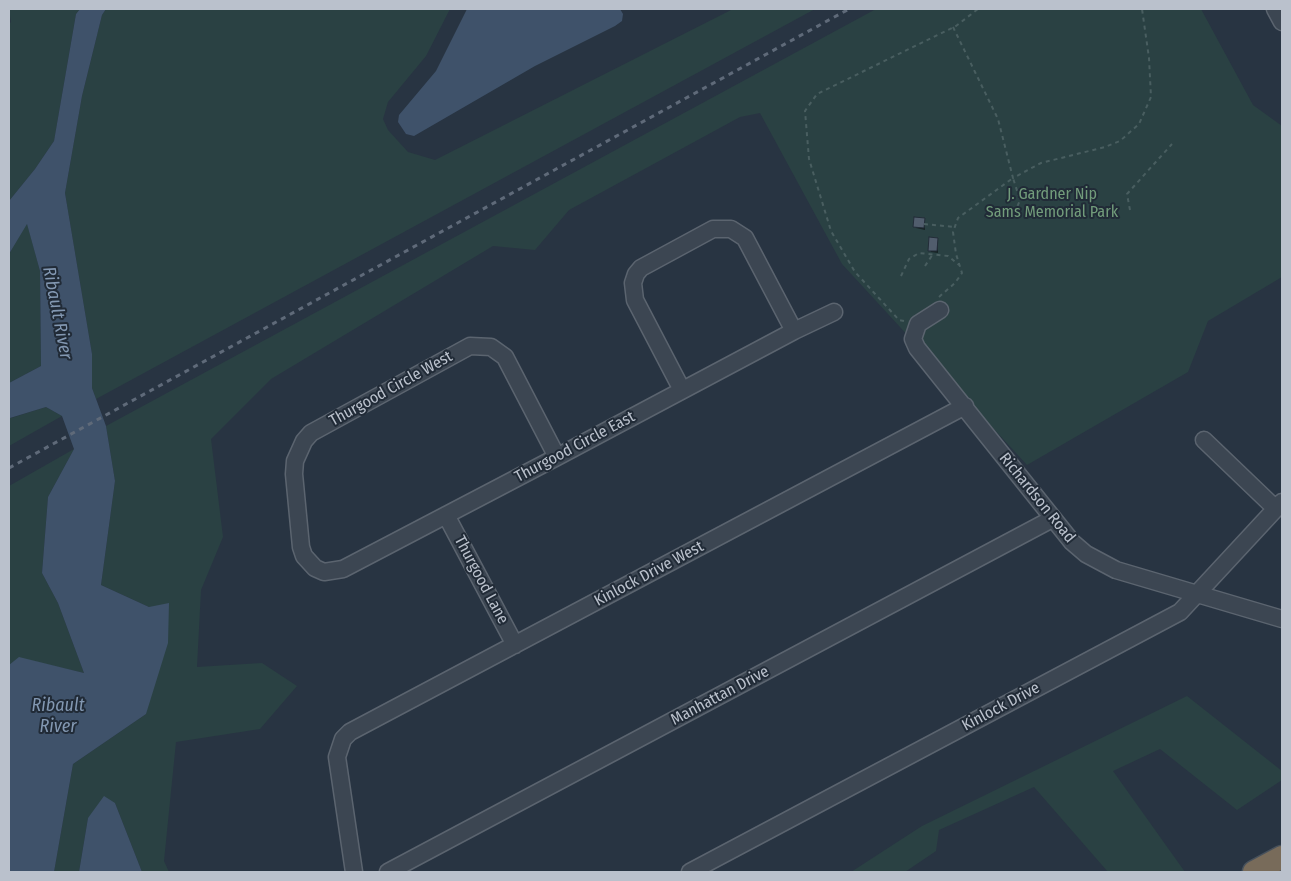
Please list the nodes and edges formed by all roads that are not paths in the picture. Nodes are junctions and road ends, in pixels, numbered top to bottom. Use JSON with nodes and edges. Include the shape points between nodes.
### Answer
{"nodes":[{"id":1,"x":1275,"y":9,"type":"edge"},
{"id":2,"x":1282,"y":22,"type":"edge"},
{"id":3,"x":938,"y":304,"type":"road end"},
{"id":4,"x":834,"y":312,"type":"dead end"},
{"id":5,"x":794,"y":331,"type":"junction"},
{"id":6,"x":682,"y":390,"type":"junction"},
{"id":7,"x":965,"y":406,"type":"junction"},
{"id":8,"x":1204,"y":440,"type":"dead end"},
{"id":9,"x":557,"y":457,"type":"junction"},
{"id":10,"x":1279,"y":506,"type":"edge"},
{"id":11,"x":446,"y":515,"type":"junction"},
{"id":12,"x":1052,"y":519,"type":"junction"},
{"id":13,"x":315,"y":568,"type":"joint"},
{"id":14,"x":1198,"y":594,"type":"junction"},
{"id":15,"x":1282,"y":619,"type":"edge"},
{"id":16,"x":515,"y":645,"type":"junction"},
{"id":17,"x":1282,"y":857,"type":"edge"},
{"id":18,"x":354,"y":872,"type":"edge"},
{"id":19,"x":388,"y":872,"type":"edge"},
{"id":20,"x":690,"y":872,"type":"edge"},
{"id":21,"x":1254,"y":872,"type":"edge"}],
"edges":[{"from":1,"to":2,"type":"street"},
{"from":3,"to":7,"type":"street","name":"Richardson Road","via":[[918,324],[913,339]]},
{"from":4,"to":5,"type":"street","name":"Thurgood Circle East"},
{"from":5,"to":6,"type":"street","name":"Thurgood Circle East"},
{"from":5,"to":6,"type":"street","via":[[745,238],[731,229],[713,229],[641,268],[634,283],[635,300]]},
{"from":6,"to":9,"type":"street","name":"Thurgood Circle East"},
{"from":7,"to":12,"type":"street","name":"Richardson Road"},
{"from":7,"to":16,"type":"street","name":"Kinlock Drive West"},
{"from":8,"to":10,"type":"street"},
{"from":9,"to":11,"type":"street","name":"Thurgood Circle East"},
{"from":9,"to":13,"type":"street","name":"Thurgood Circle West","via":[[505,357],[491,348],[470,346],[311,433],[299,449],[294,474],[301,547]]},
{"from":10,"to":14,"type":"street","name":"Kinlock Drive"},
{"from":11,"to":13,"type":"street","name":"Thurgood Circle East","via":[[343,569],[324,572]]},
{"from":11,"to":16,"type":"street","name":"Thurgood Lane"},
{"from":12,"to":14,"type":"street","name":"Richardson Road","via":[[1072,542],[1100,563]]},
{"from":12,"to":19,"type":"street","name":"Manhattan Drive"},
{"from":14,"to":15,"type":"street","name":"Richardson Road"},
{"from":14,"to":20,"type":"street","name":"Kinlock Drive","via":[[1180,612]]},
{"from":16,"to":18,"type":"street","name":"Kinlock Drive West","via":[[350,732],[338,748],[337,768]]},
{"from":17,"to":21,"type":"highway"}]}
